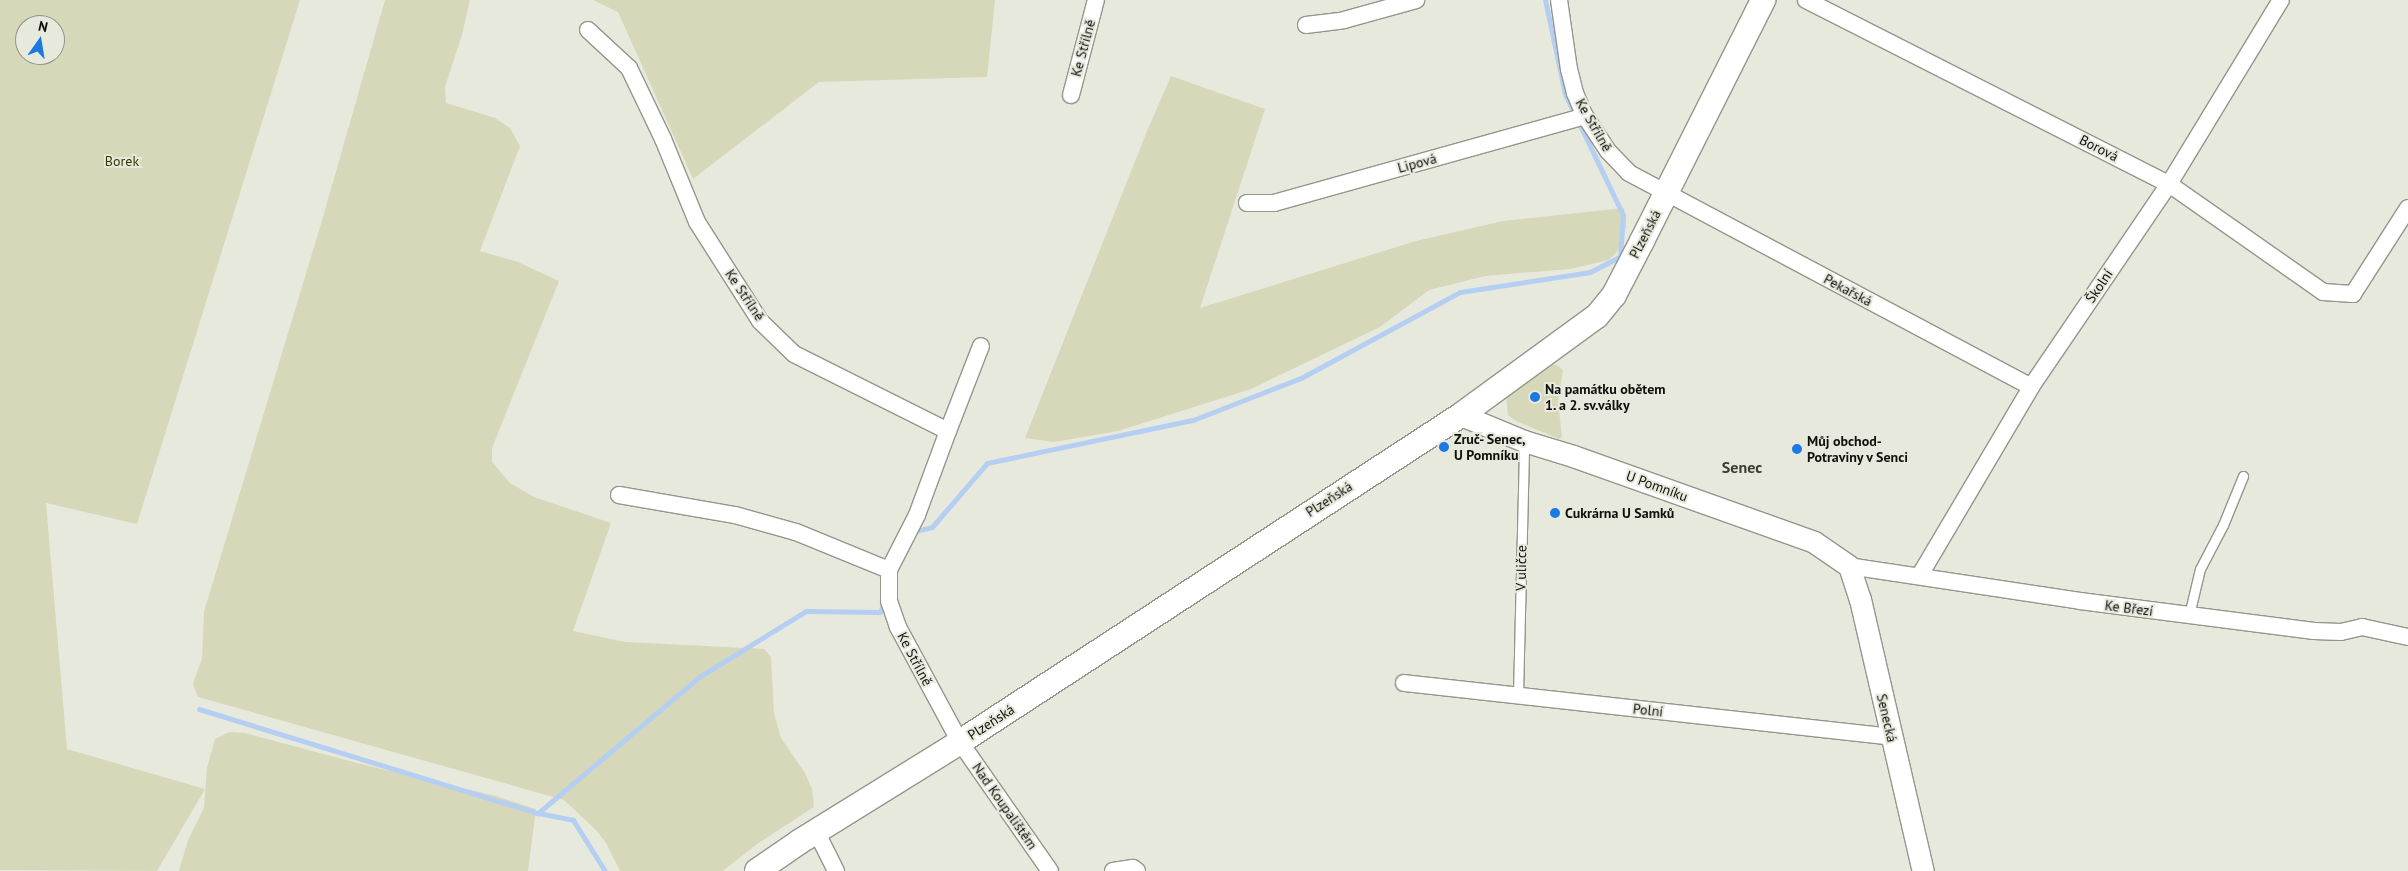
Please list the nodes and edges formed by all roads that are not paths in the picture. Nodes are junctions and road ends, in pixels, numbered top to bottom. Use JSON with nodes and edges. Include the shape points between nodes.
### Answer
{"nodes":[{"id":1,"x":1096,"y":0,"type":"edge"},
{"id":2,"x":1416,"y":0,"type":"edge"},
{"id":3,"x":1559,"y":0,"type":"edge"},
{"id":4,"x":1763,"y":0,"type":"edge"},
{"id":5,"x":1806,"y":0,"type":"edge"},
{"id":6,"x":2281,"y":0,"type":"edge"},
{"id":7,"x":1306,"y":25,"type":"dead end"},
{"id":8,"x":588,"y":30,"type":"dead end"},
{"id":9,"x":1071,"y":95,"type":"dead end"},
{"id":10,"x":1585,"y":116,"type":"junction"},
{"id":11,"x":2169,"y":184,"type":"junction"},
{"id":12,"x":1666,"y":194,"type":"junction"},
{"id":13,"x":1247,"y":203,"type":"dead end"},
{"id":14,"x":2408,"y":208,"type":"edge"},
{"id":15,"x":981,"y":346,"type":"dead end"},
{"id":16,"x":2031,"y":387,"type":"junction"},
{"id":17,"x":1460,"y":415,"type":"junction"},
{"id":18,"x":948,"y":431,"type":"junction"},
{"id":19,"x":1524,"y":441,"type":"junction"},
{"id":20,"x":2243,"y":476,"type":"dead end"},
{"id":21,"x":619,"y":495,"type":"dead end"},
{"id":22,"x":1849,"y":566,"type":"junction"},
{"id":23,"x":889,"y":570,"type":"junction"},
{"id":24,"x":1920,"y":575,"type":"junction"},
{"id":25,"x":2189,"y":615,"type":"junction"},
{"id":26,"x":2408,"y":637,"type":"edge"},
{"id":27,"x":1404,"y":683,"type":"dead end"},
{"id":28,"x":1518,"y":695,"type":"junction"},
{"id":29,"x":1891,"y":737,"type":"junction"},
{"id":30,"x":960,"y":742,"type":"junction"},
{"id":31,"x":816,"y":831,"type":"junction"},
{"id":32,"x":757,"y":871,"type":"edge"},
{"id":33,"x":836,"y":871,"type":"edge"},
{"id":34,"x":1050,"y":871,"type":"edge"},
{"id":35,"x":1113,"y":871,"type":"edge"},
{"id":36,"x":1137,"y":871,"type":"edge"},
{"id":37,"x":1923,"y":871,"type":"edge"}],
"edges":[{"from":1,"to":9,"type":"street","name":"Ke Střílně"},
{"from":2,"to":7,"type":"street","via":[[1344,20]]},
{"from":3,"to":10,"type":"street","name":"Ke Střílně","via":[[1568,69]]},
{"from":4,"to":12,"type":"main road","name":"Plzeňská"},
{"from":5,"to":11,"type":"street","name":"Borová"},
{"from":6,"to":11,"type":"street","name":"Školní"},
{"from":8,"to":18,"type":"street","name":"Ke Střílně","via":[[629,68],[697,222],[760,321],[794,354]]},
{"from":10,"to":12,"type":"street","name":"Ke Střílně","via":[[1620,165]]},
{"from":10,"to":13,"type":"street","name":"Lipová","via":[[1274,203]]},
{"from":11,"to":14,"type":"street","name":"Borová","via":[[2323,292],[2353,294]]},
{"from":11,"to":16,"type":"street","name":"Školní"},
{"from":12,"to":16,"type":"street","name":"Pekařská"},
{"from":12,"to":17,"type":"main road","name":"Plzeňská","via":[[1614,295],[1596,316]]},
{"from":15,"to":18,"type":"street"},
{"from":16,"to":24,"type":"street","name":"Školní"},
{"from":17,"to":19,"type":"street","name":"U Pomníku"},
{"from":17,"to":30,"type":"main road","name":"Plzeňská"},
{"from":18,"to":23,"type":"street","name":"Ke Střílně","via":[[916,515]]},
{"from":19,"to":22,"type":"street","name":"U Pomníku","via":[[1814,542]]},
{"from":19,"to":28,"type":"lane","name":"V uličce"},
{"from":20,"to":25,"type":"lane","via":[[2224,525],[2200,569]]},
{"from":21,"to":23,"type":"street","via":[[735,516],[796,532]]},
{"from":22,"to":24,"type":"street","name":"Ke Březí"},
{"from":22,"to":29,"type":"street","name":"Senecká","via":[[1860,599]]},
{"from":23,"to":30,"type":"street","name":"Ke Střílně","via":[[889,601],[898,627]]},
{"from":24,"to":25,"type":"street","name":"Ke Březí","via":[[2080,602]]},
{"from":25,"to":26,"type":"street","name":"Ke Březí","via":[[2314,631],[2341,632],[2362,627]]},
{"from":27,"to":28,"type":"street","name":"Polní"},
{"from":28,"to":29,"type":"street","name":"Polní"},
{"from":29,"to":37,"type":"street","name":"Senecká"},
{"from":30,"to":31,"type":"main road","name":"Plzeňská"},
{"from":30,"to":34,"type":"street","name":"Nad Koupalištěm"},
{"from":31,"to":32,"type":"main road","name":"Plzeňská"},
{"from":31,"to":33,"type":"street"},
{"from":35,"to":36,"type":"street","via":[[1133,868]]}]}
